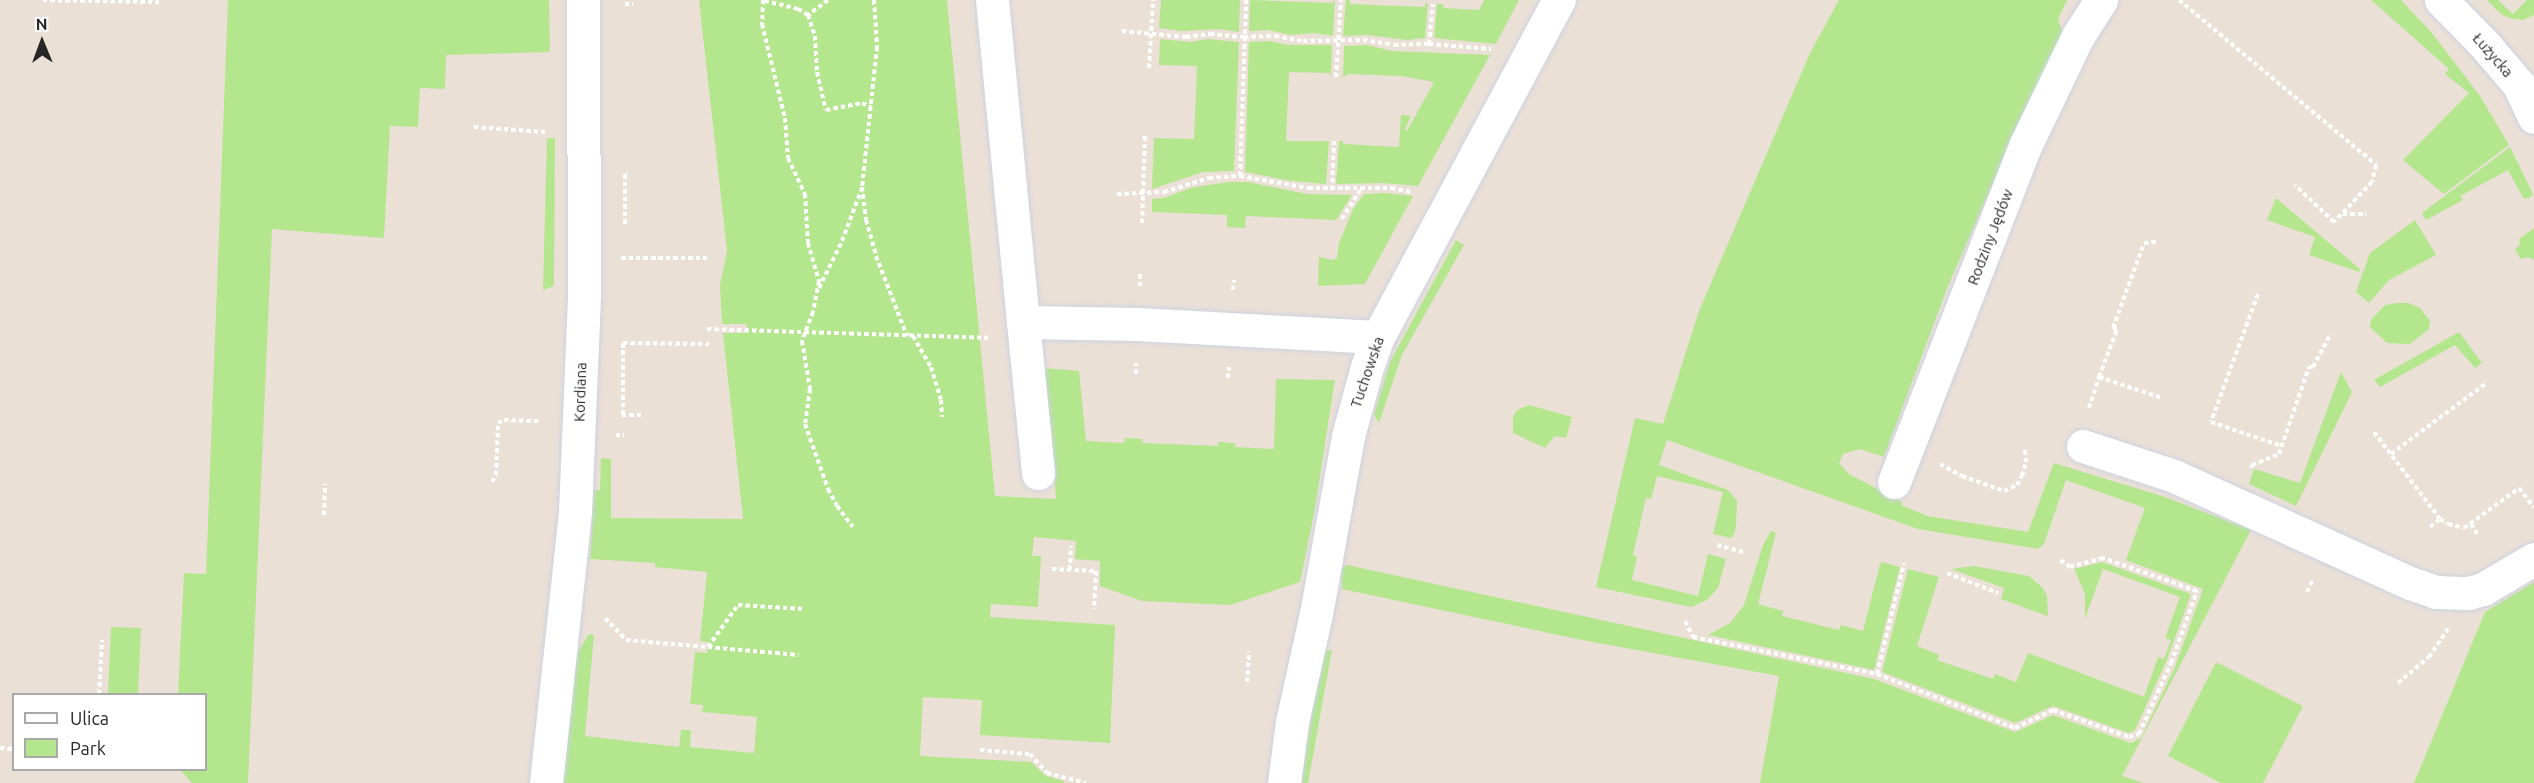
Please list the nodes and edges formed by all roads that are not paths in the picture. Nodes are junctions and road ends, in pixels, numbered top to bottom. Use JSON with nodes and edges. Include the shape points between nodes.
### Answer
{"nodes":[{"id":1,"x":583,"y":0,"type":"edge"},
{"id":2,"x":992,"y":0,"type":"edge"},
{"id":3,"x":1559,"y":0,"type":"edge"},
{"id":4,"x":2101,"y":0,"type":"edge"},
{"id":5,"x":2441,"y":0,"type":"edge"},
{"id":6,"x":2526,"y":77,"type":"edge"},
{"id":7,"x":2534,"y":117,"type":"edge"},
{"id":8,"x":1024,"y":328,"type":"junction"},
{"id":9,"x":1378,"y":337,"type":"junction"},
{"id":10,"x":2083,"y":446,"type":"dead end"},
{"id":11,"x":1038,"y":473,"type":"dead end"},
{"id":12,"x":1894,"y":482,"type":"dead end"},
{"id":13,"x":2534,"y":559,"type":"edge"},
{"id":14,"x":546,"y":783,"type":"edge"},
{"id":15,"x":1284,"y":783,"type":"edge"}],
"edges":[{"from":1,"to":14,"type":"street","name":"Kordiana","via":[[584,294],[575,512]]},
{"from":2,"to":8,"type":"street"},
{"from":3,"to":9,"type":"street","name":"Tuchowska"},
{"from":4,"to":12,"type":"street","name":"Rodziny Jędów","via":[[2078,36],[2025,146]]},
{"from":5,"to":6,"type":"street","name":"Łużycka","via":[[2485,45]]},
{"from":6,"to":7,"type":"street","name":"Łużycka"},
{"from":8,"to":9,"type":"street","via":[[1114,323]]},
{"from":8,"to":11,"type":"street"},
{"from":9,"to":15,"type":"street","name":"Tuchowska","via":[[1356,400],[1292,722]]},
{"from":10,"to":13,"type":"street","via":[[2174,476],[2436,592],[2468,593],[2483,589]]}]}
